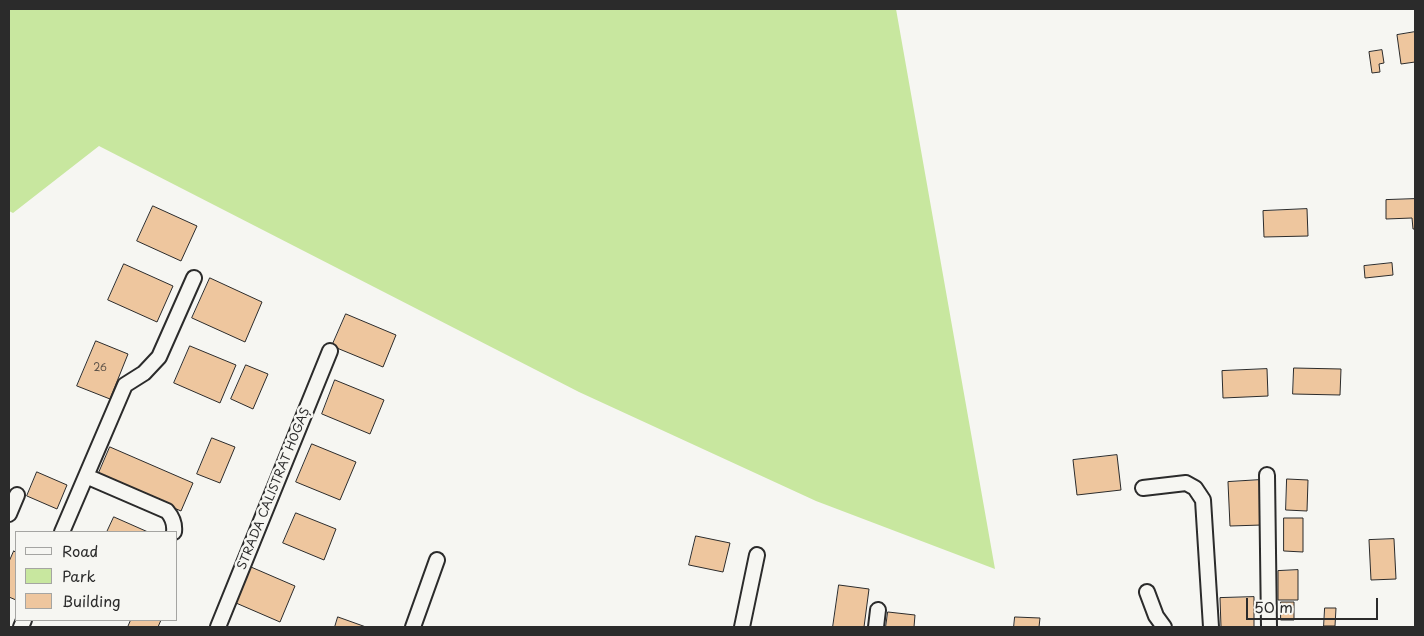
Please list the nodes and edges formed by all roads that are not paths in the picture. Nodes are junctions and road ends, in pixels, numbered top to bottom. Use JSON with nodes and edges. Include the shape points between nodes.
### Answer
{"nodes":[{"id":1,"x":194,"y":278,"type":"dead end"},
{"id":2,"x":330,"y":351,"type":"dead end"},
{"id":3,"x":1267,"y":474,"type":"dead end"},
{"id":4,"x":86,"y":476,"type":"junction"},
{"id":5,"x":1143,"y":488,"type":"dead end"},
{"id":6,"x":17,"y":495,"type":"dead end"},
{"id":7,"x":9,"y":514,"type":"edge"},
{"id":8,"x":62,"y":531,"type":"edge"},
{"id":9,"x":174,"y":531,"type":"edge"},
{"id":10,"x":757,"y":555,"type":"dead end"},
{"id":11,"x":437,"y":560,"type":"dead end"},
{"id":12,"x":1148,"y":592,"type":"dead end"},
{"id":13,"x":878,"y":610,"type":"dead end"},
{"id":14,"x":218,"y":627,"type":"edge"},
{"id":15,"x":413,"y":627,"type":"edge"},
{"id":16,"x":742,"y":627,"type":"edge"},
{"id":17,"x":876,"y":627,"type":"edge"},
{"id":18,"x":1164,"y":627,"type":"edge"},
{"id":19,"x":1211,"y":627,"type":"edge"},
{"id":20,"x":1269,"y":627,"type":"edge"}],
"edges":[{"from":1,"to":4,"type":"street","via":[[159,358],[125,385]]},
{"from":2,"to":14,"type":"street","name":"STRADA CALISTRAT HOGAȘ"},
{"from":3,"to":20,"type":"street"},
{"from":4,"to":8,"type":"street"},
{"from":4,"to":9,"type":"street","via":[[167,512],[174,523]]},
{"from":5,"to":19,"type":"street","via":[[1186,483],[1196,488],[1203,500]]},
{"from":6,"to":7,"type":"street"},
{"from":10,"to":16,"type":"street"},
{"from":11,"to":15,"type":"street"},
{"from":12,"to":18,"type":"street","via":[[1156,616]]},
{"from":13,"to":17,"type":"street"}]}
